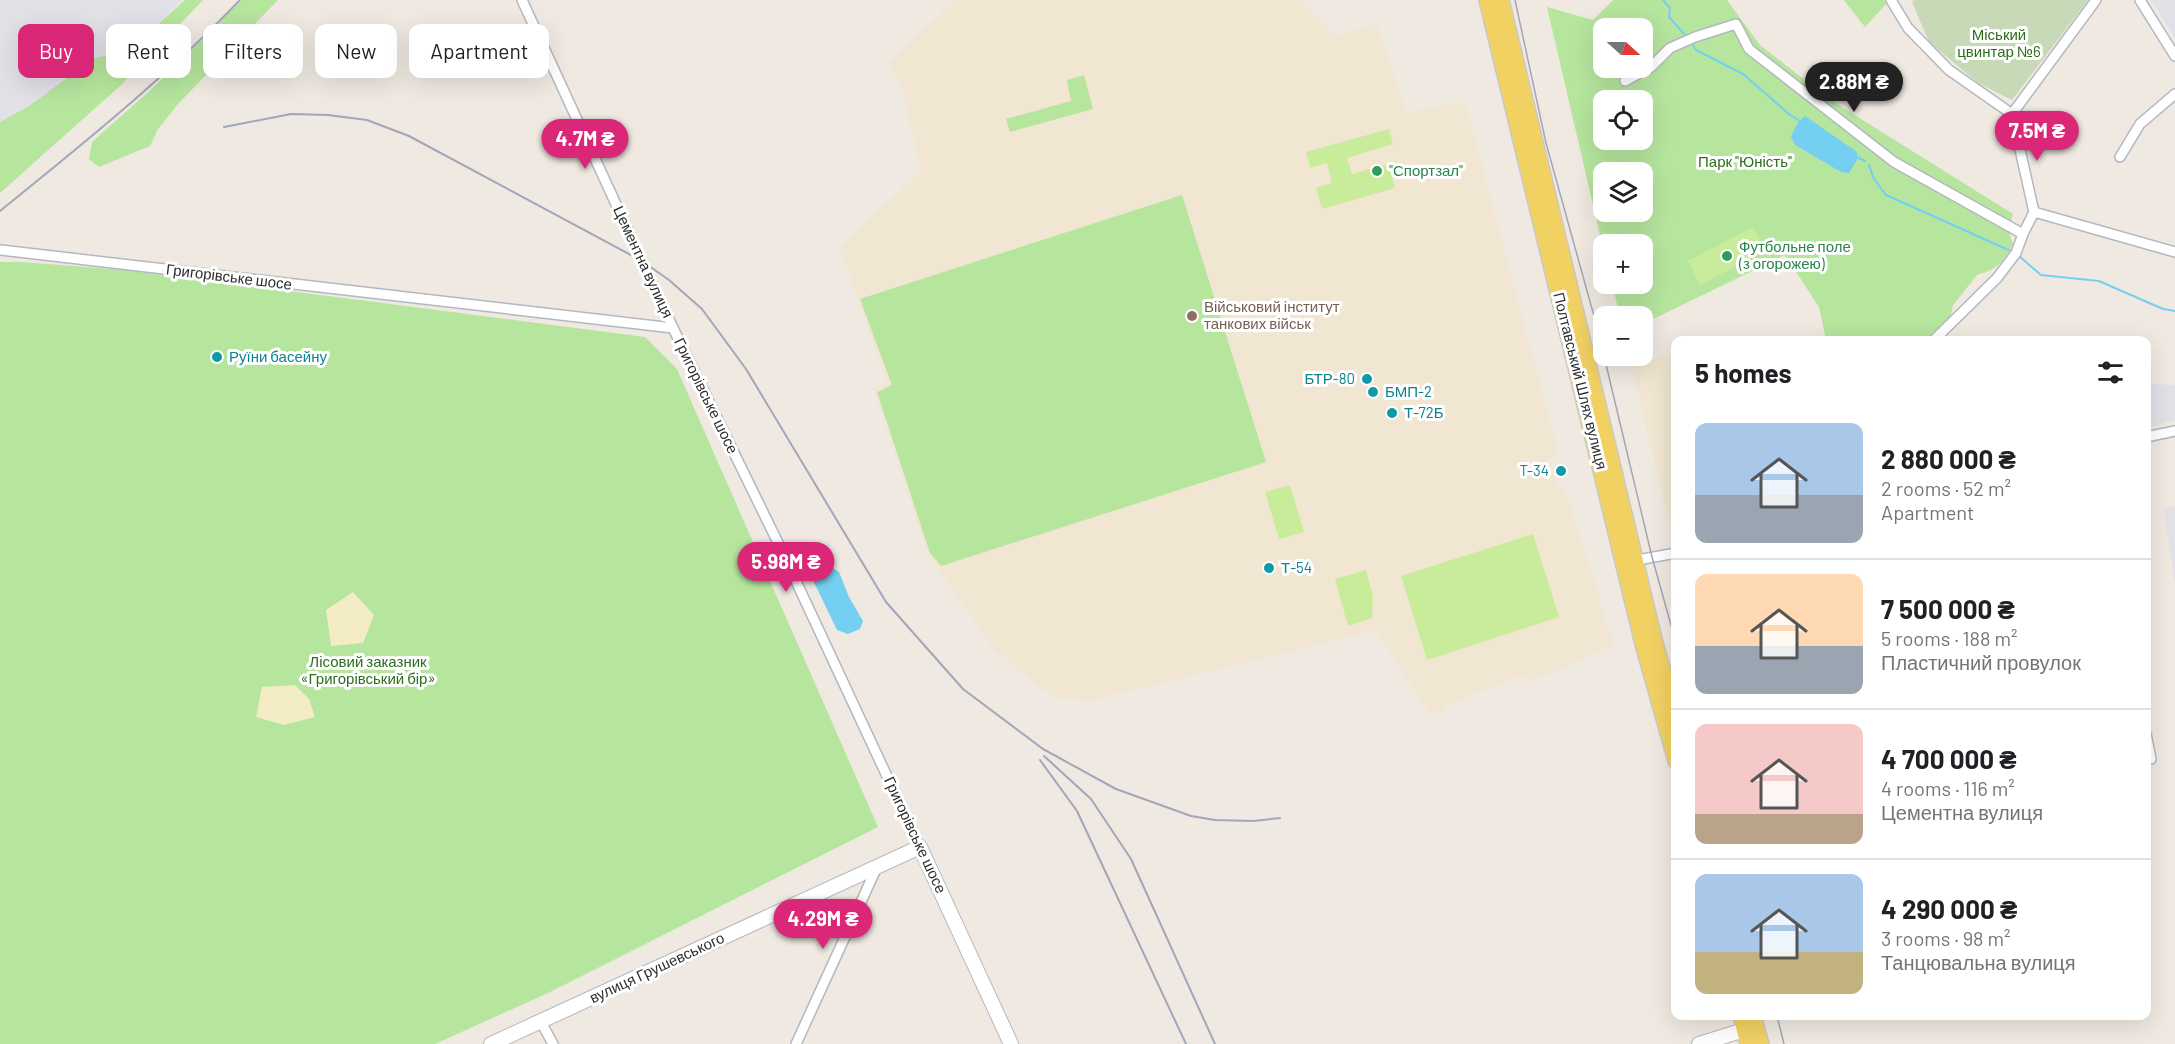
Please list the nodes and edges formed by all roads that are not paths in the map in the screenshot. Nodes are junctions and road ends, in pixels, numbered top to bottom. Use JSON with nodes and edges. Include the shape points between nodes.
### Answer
{"nodes":[{"id":1,"x":522,"y":0,"type":"edge"},
{"id":2,"x":1487,"y":0,"type":"edge"},
{"id":3,"x":1891,"y":0,"type":"edge"},
{"id":4,"x":2096,"y":0,"type":"edge"},
{"id":5,"x":2140,"y":0,"type":"edge"},
{"id":6,"x":1501,"y":3,"type":"edge"},
{"id":7,"x":2175,"y":56,"type":"edge"},
{"id":8,"x":1625,"y":81,"type":"dead end"},
{"id":9,"x":2175,"y":94,"type":"edge"},
{"id":10,"x":2012,"y":114,"type":"junction"},
{"id":11,"x":2120,"y":157,"type":"dead end"},
{"id":12,"x":2034,"y":212,"type":"junction"},
{"id":13,"x":2023,"y":234,"type":"junction"},
{"id":14,"x":1,"y":250,"type":"edge"},
{"id":15,"x":2175,"y":252,"type":"edge"},
{"id":16,"x":673,"y":328,"type":"junction"},
{"id":17,"x":1938,"y":336,"type":"edge"},
{"id":18,"x":2175,"y":431,"type":"edge"},
{"id":19,"x":2151,"y":436,"type":"edge"},
{"id":20,"x":1671,"y":554,"type":"edge"},
{"id":21,"x":1630,"y":562,"type":"junction"},
{"id":22,"x":1671,"y":700,"type":"edge"},
{"id":23,"x":1671,"y":743,"type":"edge"},
{"id":24,"x":920,"y":847,"type":"junction"},
{"id":25,"x":877,"y":867,"type":"junction"},
{"id":26,"x":541,"y":1022,"type":"junction"},
{"id":27,"x":1749,"y":1026,"type":"edge"},
{"id":28,"x":491,"y":1044,"type":"edge"},
{"id":29,"x":553,"y":1044,"type":"edge"},
{"id":30,"x":796,"y":1044,"type":"edge"},
{"id":31,"x":1011,"y":1044,"type":"edge"},
{"id":32,"x":1699,"y":1044,"type":"edge"},
{"id":33,"x":1761,"y":1044,"type":"edge"}],
"edges":[{"from":1,"to":16,"type":"street","name":"Цементна вулиця"},
{"from":2,"to":21,"type":"main road","name":"Полтавський Шлях вулиця"},
{"from":3,"to":10,"type":"street","via":[[1908,28],[1948,70]]},
{"from":4,"to":10,"type":"street"},
{"from":5,"to":7,"type":"street"},
{"from":6,"to":21,"type":"main road","name":"Полтавський Шлях вулиця"},
{"from":8,"to":13,"type":"street","via":[[1651,67],[1670,48],[1736,24],[1749,49],[1894,162]]},
{"from":9,"to":11,"type":"street","via":[[2140,124]]},
{"from":10,"to":12,"type":"street"},
{"from":12,"to":13,"type":"street"},
{"from":12,"to":15,"type":"street"},
{"from":13,"to":17,"type":"street","via":[[2016,253],[1997,278]]},
{"from":14,"to":16,"type":"street","name":"Григорівське шосе"},
{"from":16,"to":24,"type":"street","name":"Григорівське шосе"},
{"from":18,"to":19,"type":"street"},
{"from":20,"to":21,"type":"street"},
{"from":21,"to":22,"type":"main road","name":"Полтавський Шлях вулиця"},
{"from":21,"to":23,"type":"main road","name":"Полтавський Шлях вулиця","via":[[1643,644]]},
{"from":24,"to":25,"type":"street","name":"вулиця Грушевського"},
{"from":24,"to":31,"type":"street","name":"Григорівське шосе"},
{"from":25,"to":26,"type":"street","name":"вулиця Грушевського"},
{"from":25,"to":30,"type":"street"},
{"from":26,"to":28,"type":"street","name":"вулиця Грушевського"},
{"from":26,"to":29,"type":"street"},
{"from":27,"to":32,"type":"street"},
{"from":27,"to":33,"type":"main road"}]}
